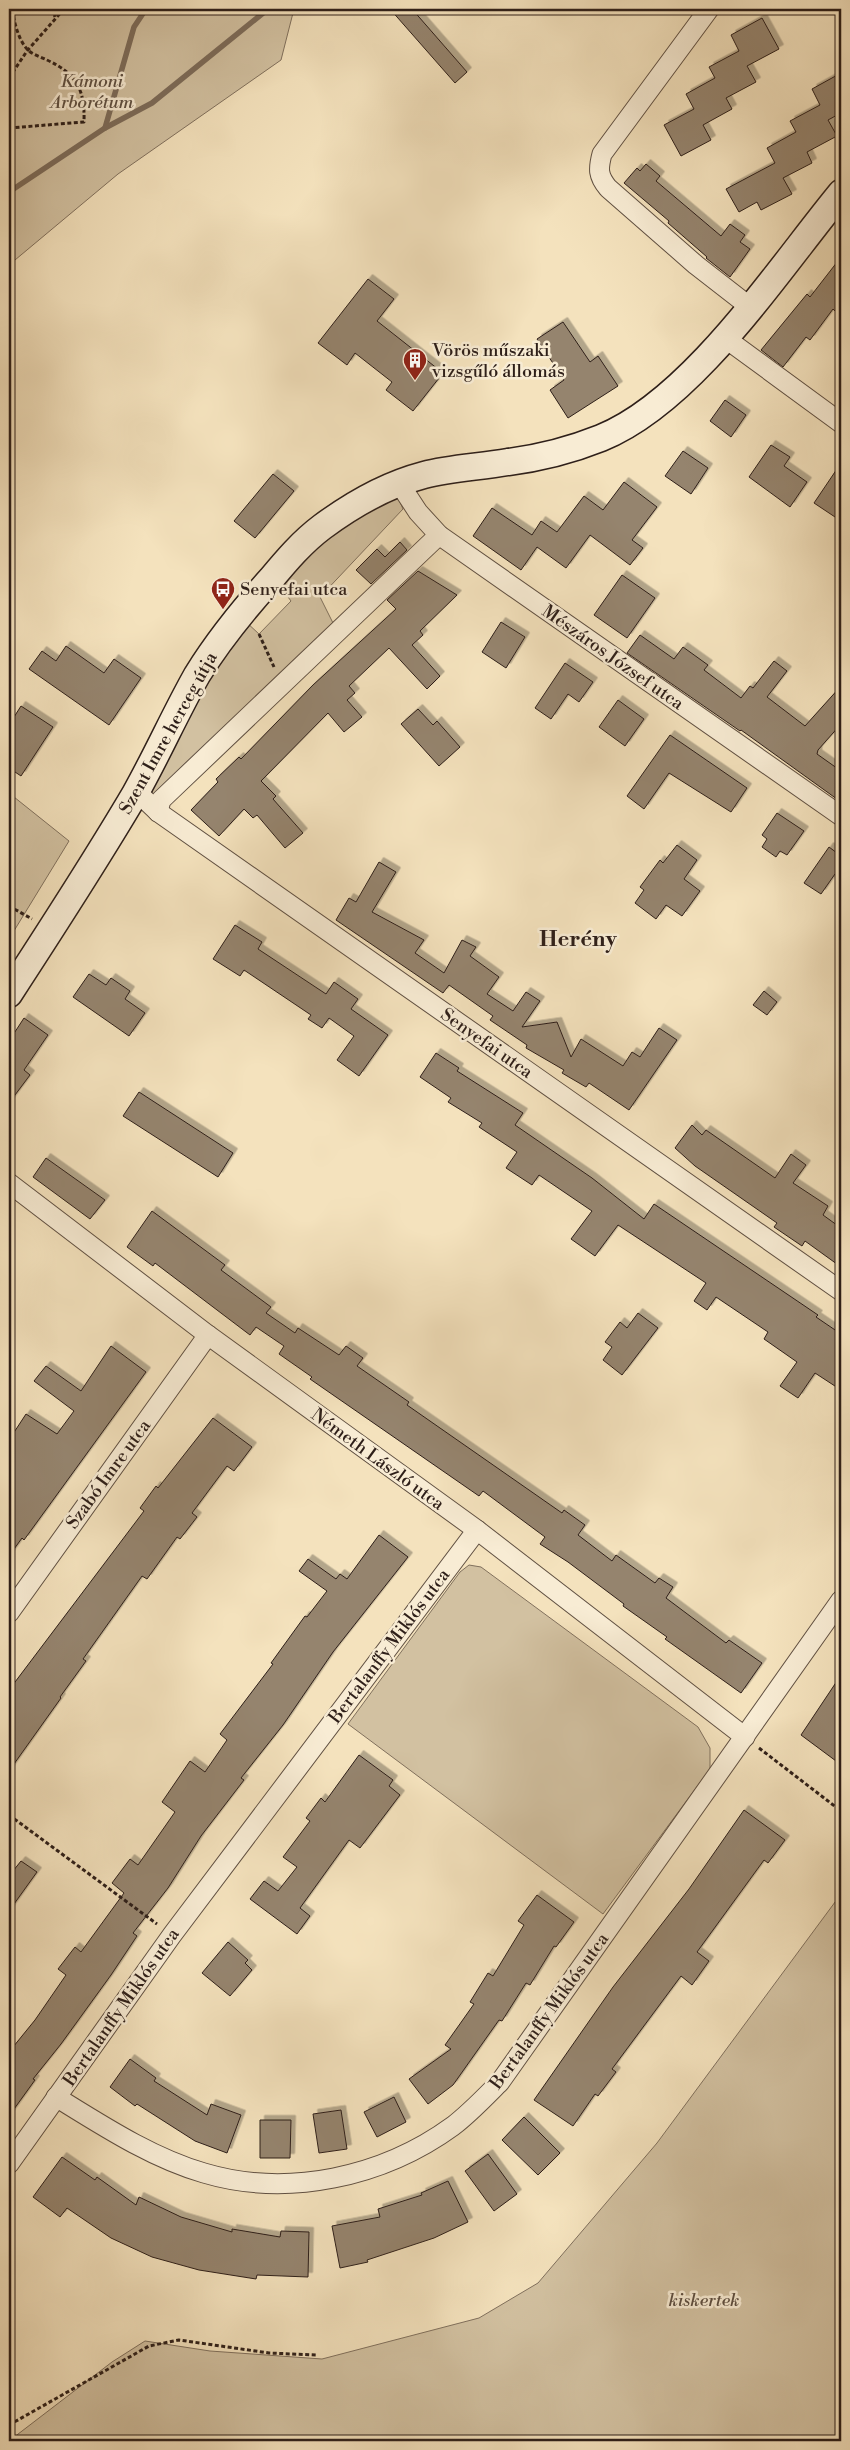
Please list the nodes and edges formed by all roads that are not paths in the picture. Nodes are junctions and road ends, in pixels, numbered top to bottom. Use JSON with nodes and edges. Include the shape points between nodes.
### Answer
{"nodes":[{"id":1,"x":709,"y":9,"type":"edge"},
{"id":2,"x":841,"y":193,"type":"edge"},
{"id":3,"x":750,"y":307,"type":"junction"},
{"id":4,"x":725,"y":338,"type":"junction"},
{"id":5,"x":841,"y":423,"type":"edge"},
{"id":6,"x":399,"y":483,"type":"junction"},
{"id":7,"x":439,"y":535,"type":"junction"},
{"id":8,"x":136,"y":791,"type":"junction"},
{"id":9,"x":158,"y":812,"type":"junction"},
{"id":10,"x":841,"y":816,"type":"edge"},
{"id":11,"x":9,"y":994,"type":"edge"},
{"id":12,"x":9,"y":1183,"type":"edge"},
{"id":13,"x":841,"y":1291,"type":"edge"},
{"id":14,"x":208,"y":1335,"type":"junction"},
{"id":15,"x":476,"y":1530,"type":"junction"},
{"id":16,"x":841,"y":1600,"type":"edge"},
{"id":17,"x":9,"y":1612,"type":"edge"},
{"id":18,"x":745,"y":1737,"type":"junction"},
{"id":19,"x":56,"y":2098,"type":"junction"},
{"id":20,"x":9,"y":2164,"type":"edge"}],
"edges":[{"from":1,"to":3,"type":"street","via":[[602,154],[599,177],[696,265]]},
{"from":2,"to":3,"type":"main road","name":"Szent Imre herceg útja"},
{"from":3,"to":4,"type":"main road","name":"Szent Imre herceg útja"},
{"from":4,"to":5,"type":"street"},
{"from":4,"to":6,"type":"main road","name":"Szent Imre herceg útja","via":[[662,400],[605,437],[572,449],[458,468]]},
{"from":6,"to":7,"type":"street","name":"Mészáros József utca","via":[[418,512]]},
{"from":6,"to":8,"type":"main road","name":"Szent Imre herceg útja","via":[[361,500],[319,530],[291,555],[243,611],[197,675]]},
{"from":7,"to":9,"type":"street","name":"Szent Imre herceg útja","via":[[161,800]]},
{"from":7,"to":10,"type":"street","name":"Mészáros József utca"},
{"from":8,"to":9,"type":"street","name":"Senyefai utca"},
{"from":8,"to":11,"type":"main road","name":"Szent Imre herceg útja"},
{"from":9,"to":13,"type":"street","name":"Senyefai utca"},
{"from":12,"to":14,"type":"street","name":"Németh László utca"},
{"from":14,"to":15,"type":"street","name":"Németh László utca"},
{"from":14,"to":17,"type":"street","name":"Szabó Imre utca"},
{"from":15,"to":18,"type":"street","name":"Németh László utca"},
{"from":15,"to":19,"type":"street","name":"Bertalanffy Miklós utca","via":[[172,1935]]},
{"from":16,"to":18,"type":"street","name":"Bertalanffy Miklós utca"},
{"from":18,"to":19,"type":"street","name":"Bertalanffy Miklós utca","via":[[500,2082],[453,2125],[426,2144],[370,2168],[341,2176],[273,2184],[238,2182],[164,2158]]},
{"from":19,"to":20,"type":"street"}]}
